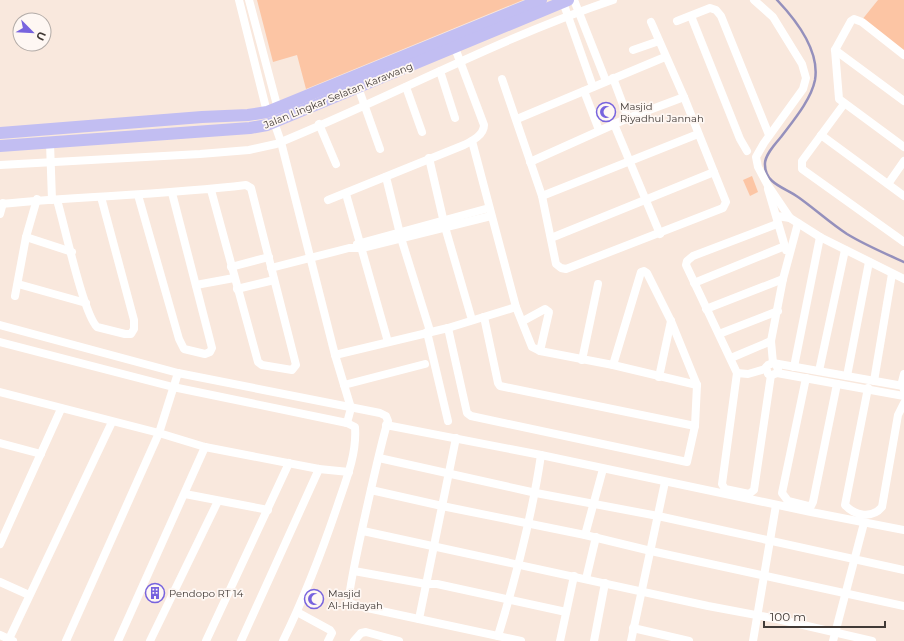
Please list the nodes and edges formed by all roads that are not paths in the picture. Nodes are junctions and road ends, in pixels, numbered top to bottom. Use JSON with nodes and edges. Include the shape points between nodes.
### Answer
{"nodes":[{"id":1,"x":239,"y":0,"type":"edge"},
{"id":2,"x":248,"y":0,"type":"edge"},
{"id":3,"x":541,"y":0,"type":"edge"},
{"id":4,"x":613,"y":0,"type":"edge"},
{"id":5,"x":754,"y":0,"type":"edge"},
{"id":6,"x":569,"y":1,"type":"edge"},
{"id":7,"x":579,"y":12,"type":"junction"},
{"id":8,"x":568,"y":16,"type":"junction"},
{"id":9,"x":691,"y":16,"type":"junction"},
{"id":10,"x":677,"y":21,"type":"dead end"},
{"id":11,"x":651,"y":22,"type":"dead end"},
{"id":12,"x":659,"y":41,"type":"junction"},
{"id":13,"x":455,"y":48,"type":"junction"},
{"id":14,"x":633,"y":50,"type":"dead end"},
{"id":15,"x":835,"y":50,"type":"junction"},
{"id":16,"x":904,"y":55,"type":"edge"},
{"id":17,"x":595,"y":56,"type":"junction"},
{"id":18,"x":665,"y":57,"type":"junction"},
{"id":19,"x":584,"y":60,"type":"junction"},
{"id":20,"x":460,"y":62,"type":"junction"},
{"id":21,"x":440,"y":71,"type":"junction"},
{"id":22,"x":502,"y":79,"type":"dead end"},
{"id":23,"x":610,"y":80,"type":"junction"},
{"id":24,"x":358,"y":87,"type":"junction"},
{"id":25,"x":406,"y":87,"type":"junction"},
{"id":26,"x":593,"y":87,"type":"junction"},
{"id":27,"x":271,"y":90,"type":"junction"},
{"id":28,"x":584,"y":91,"type":"junction"},
{"id":29,"x":263,"y":93,"type":"junction"},
{"id":30,"x":684,"y":97,"type":"junction"},
{"id":31,"x":904,"y":102,"type":"edge"},
{"id":32,"x":844,"y":104,"type":"junction"},
{"id":33,"x":365,"y":105,"type":"junction"},
{"id":34,"x":273,"y":114,"type":"junction"},
{"id":35,"x":456,"y":118,"type":"dead end"},
{"id":36,"x":628,"y":118,"type":"junction"},
{"id":37,"x":517,"y":119,"type":"junction"},
{"id":38,"x":319,"y":124,"type":"junction"},
{"id":39,"x":614,"y":124,"type":"junction"},
{"id":40,"x":95,"y":126,"type":"junction"},
{"id":41,"x":599,"y":130,"type":"junction"},
{"id":42,"x":422,"y":132,"type":"dead end"},
{"id":43,"x":0,"y":133,"type":"edge"},
{"id":44,"x":698,"y":134,"type":"junction"},
{"id":45,"x":769,"y":135,"type":"junction"},
{"id":46,"x":822,"y":135,"type":"junction"},
{"id":47,"x":96,"y":139,"type":"junction"},
{"id":48,"x":472,"y":141,"type":"junction"},
{"id":49,"x":281,"y":142,"type":"junction"},
{"id":50,"x":50,"y":143,"type":"junction"},
{"id":51,"x":0,"y":146,"type":"edge"},
{"id":52,"x":904,"y":147,"type":"edge"},
{"id":53,"x":380,"y":149,"type":"dead end"},
{"id":54,"x":747,"y":151,"type":"dead end"},
{"id":55,"x":429,"y":158,"type":"junction"},
{"id":56,"x":629,"y":160,"type":"junction"},
{"id":57,"x":904,"y":161,"type":"edge"},
{"id":58,"x":530,"y":162,"type":"junction"},
{"id":59,"x":51,"y":164,"type":"junction"},
{"id":60,"x":336,"y":164,"type":"dead end"},
{"id":61,"x":0,"y":165,"type":"edge"},
{"id":62,"x":714,"y":172,"type":"junction"},
{"id":63,"x":386,"y":177,"type":"junction"},
{"id":64,"x":767,"y":184,"type":"junction"},
{"id":65,"x":888,"y":184,"type":"junction"},
{"id":66,"x":210,"y":190,"type":"junction"},
{"id":67,"x":172,"y":193,"type":"junction"},
{"id":68,"x":346,"y":194,"type":"junction"},
{"id":69,"x":138,"y":195,"type":"junction"},
{"id":70,"x":542,"y":196,"type":"junction"},
{"id":71,"x":904,"y":196,"type":"edge"},
{"id":72,"x":101,"y":197,"type":"junction"},
{"id":73,"x":37,"y":199,"type":"junction"},
{"id":74,"x":54,"y":200,"type":"junction"},
{"id":75,"x":328,"y":200,"type":"dead end"},
{"id":76,"x":646,"y":200,"type":"junction"},
{"id":77,"x":1,"y":204,"type":"edge"},
{"id":78,"x":490,"y":212,"type":"junction"},
{"id":79,"x":0,"y":214,"type":"edge"},
{"id":80,"x":790,"y":218,"type":"junction"},
{"id":81,"x":777,"y":220,"type":"junction"},
{"id":82,"x":444,"y":223,"type":"junction"},
{"id":83,"x":798,"y":223,"type":"junction"},
{"id":84,"x":660,"y":234,"type":"junction"},
{"id":85,"x":400,"y":235,"type":"junction"},
{"id":86,"x":26,"y":237,"type":"junction"},
{"id":87,"x":820,"y":237,"type":"junction"},
{"id":88,"x":551,"y":238,"type":"junction"},
{"id":89,"x":904,"y":242,"type":"edge"},
{"id":90,"x":361,"y":245,"type":"junction"},
{"id":91,"x":785,"y":246,"type":"junction"},
{"id":92,"x":845,"y":250,"type":"junction"},
{"id":93,"x":72,"y":252,"type":"junction"},
{"id":94,"x":268,"y":257,"type":"junction"},
{"id":95,"x":311,"y":258,"type":"junction"},
{"id":96,"x":789,"y":261,"type":"junction"},
{"id":97,"x":869,"y":262,"type":"junction"},
{"id":98,"x":231,"y":267,"type":"junction"},
{"id":99,"x":271,"y":268,"type":"junction"},
{"id":100,"x":892,"y":274,"type":"junction"},
{"id":101,"x":234,"y":278,"type":"junction"},
{"id":102,"x":783,"y":279,"type":"junction"},
{"id":103,"x":904,"y":279,"type":"edge"},
{"id":104,"x":274,"y":280,"type":"junction"},
{"id":105,"x":694,"y":283,"type":"junction"},
{"id":106,"x":18,"y":284,"type":"junction"},
{"id":107,"x":598,"y":284,"type":"dead end"},
{"id":108,"x":196,"y":285,"type":"junction"},
{"id":109,"x":237,"y":289,"type":"junction"},
{"id":110,"x":16,"y":296,"type":"dead end"},
{"id":111,"x":86,"y":303,"type":"junction"},
{"id":112,"x":516,"y":307,"type":"junction"},
{"id":113,"x":706,"y":309,"type":"junction"},
{"id":114,"x":778,"y":311,"type":"junction"},
{"id":115,"x":484,"y":317,"type":"junction"},
{"id":116,"x":472,"y":320,"type":"junction"},
{"id":117,"x":523,"y":321,"type":"junction"},
{"id":118,"x":671,"y":322,"type":"junction"},
{"id":119,"x":0,"y":325,"type":"edge"},
{"id":120,"x":448,"y":328,"type":"junction"},
{"id":121,"x":429,"y":332,"type":"junction"},
{"id":122,"x":719,"y":334,"type":"junction"},
{"id":123,"x":771,"y":341,"type":"junction"},
{"id":124,"x":0,"y":342,"type":"edge"},
{"id":125,"x":388,"y":342,"type":"junction"},
{"id":126,"x":540,"y":350,"type":"junction"},
{"id":127,"x":335,"y":355,"type":"junction"},
{"id":128,"x":730,"y":358,"type":"junction"},
{"id":129,"x":582,"y":360,"type":"junction"},
{"id":130,"x":425,"y":364,"type":"dead end"},
{"id":131,"x":613,"y":365,"type":"junction"},
{"id":132,"x":794,"y":367,"type":"junction"},
{"id":133,"x":772,"y":369,"type":"junction"},
{"id":134,"x":820,"y":371,"type":"junction"},
{"id":135,"x":178,"y":373,"type":"junction"},
{"id":136,"x":737,"y":373,"type":"junction"},
{"id":137,"x":904,"y":374,"type":"edge"},
{"id":138,"x":847,"y":376,"type":"junction"},
{"id":139,"x":659,"y":377,"type":"junction"},
{"id":140,"x":806,"y":378,"type":"junction"},
{"id":141,"x":874,"y":381,"type":"junction"},
{"id":142,"x":837,"y":384,"type":"junction"},
{"id":143,"x":344,"y":385,"type":"junction"},
{"id":144,"x":697,"y":385,"type":"junction"},
{"id":145,"x":173,"y":387,"type":"junction"},
{"id":146,"x":868,"y":388,"type":"junction"},
{"id":147,"x":903,"y":388,"type":"edge"},
{"id":148,"x":0,"y":392,"type":"edge"},
{"id":149,"x":904,"y":396,"type":"edge"},
{"id":150,"x":904,"y":403,"type":"edge"},
{"id":151,"x":352,"y":408,"type":"junction"},
{"id":152,"x":61,"y":409,"type":"junction"},
{"id":153,"x":448,"y":421,"type":"dead end"},
{"id":154,"x":112,"y":422,"type":"junction"},
{"id":155,"x":347,"y":423,"type":"junction"},
{"id":156,"x":386,"y":425,"type":"junction"},
{"id":157,"x":695,"y":426,"type":"junction"},
{"id":158,"x":159,"y":433,"type":"junction"},
{"id":159,"x":456,"y":438,"type":"junction"},
{"id":160,"x":0,"y":443,"type":"edge"},
{"id":161,"x":205,"y":447,"type":"junction"},
{"id":162,"x":41,"y":454,"type":"junction"},
{"id":163,"x":541,"y":455,"type":"junction"},
{"id":164,"x":379,"y":458,"type":"junction"},
{"id":165,"x":289,"y":463,"type":"junction"},
{"id":166,"x":319,"y":469,"type":"junction"},
{"id":167,"x":603,"y":469,"type":"junction"},
{"id":168,"x":348,"y":472,"type":"junction"},
{"id":169,"x":450,"y":474,"type":"junction"},
{"id":170,"x":664,"y":482,"type":"junction"},
{"id":171,"x":371,"y":490,"type":"junction"},
{"id":172,"x":536,"y":493,"type":"junction"},
{"id":173,"x":185,"y":494,"type":"junction"},
{"id":174,"x":218,"y":502,"type":"junction"},
{"id":175,"x":593,"y":504,"type":"junction"},
{"id":176,"x":776,"y":505,"type":"junction"},
{"id":177,"x":442,"y":506,"type":"junction"},
{"id":178,"x":268,"y":510,"type":"junction"},
{"id":179,"x":658,"y":516,"type":"junction"},
{"id":180,"x":864,"y":523,"type":"junction"},
{"id":181,"x":529,"y":524,"type":"junction"},
{"id":182,"x":904,"y":530,"type":"edge"},
{"id":183,"x":363,"y":531,"type":"junction"},
{"id":184,"x":585,"y":535,"type":"junction"},
{"id":185,"x":596,"y":537,"type":"junction"},
{"id":186,"x":770,"y":540,"type":"junction"},
{"id":187,"x":0,"y":544,"type":"edge"},
{"id":188,"x":435,"y":546,"type":"junction"},
{"id":189,"x":651,"y":551,"type":"junction"},
{"id":190,"x":855,"y":558,"type":"junction"},
{"id":191,"x":518,"y":565,"type":"junction"},
{"id":192,"x":904,"y":570,"type":"edge"},
{"id":193,"x":354,"y":572,"type":"junction"},
{"id":194,"x":764,"y":574,"type":"junction"},
{"id":195,"x":574,"y":576,"type":"junction"},
{"id":196,"x":586,"y":579,"type":"junction"},
{"id":197,"x":0,"y":582,"type":"edge"},
{"id":198,"x":606,"y":583,"type":"junction"},
{"id":199,"x":426,"y":584,"type":"junction"},
{"id":200,"x":642,"y":591,"type":"junction"},
{"id":201,"x":846,"y":592,"type":"junction"},
{"id":202,"x":29,"y":595,"type":"junction"},
{"id":203,"x":509,"y":600,"type":"junction"},
{"id":204,"x":904,"y":606,"type":"edge"},
{"id":205,"x":297,"y":612,"type":"junction"},
{"id":206,"x":566,"y":612,"type":"junction"},
{"id":207,"x":757,"y":615,"type":"junction"},
{"id":208,"x":419,"y":620,"type":"junction"},
{"id":209,"x":633,"y":628,"type":"junction"},
{"id":210,"x":0,"y":635,"type":"edge"},
{"id":211,"x":498,"y":636,"type":"junction"},
{"id":212,"x":833,"y":637,"type":"edge"},
{"id":213,"x":11,"y":640,"type":"edge"},
{"id":214,"x":121,"y":640,"type":"edge"},
{"id":215,"x":66,"y":641,"type":"edge"},
{"id":216,"x":150,"y":641,"type":"edge"},
{"id":217,"x":206,"y":641,"type":"edge"},
{"id":218,"x":241,"y":641,"type":"edge"},
{"id":219,"x":283,"y":641,"type":"edge"},
{"id":220,"x":328,"y":641,"type":"edge"},
{"id":221,"x":354,"y":641,"type":"edge"},
{"id":222,"x":395,"y":641,"type":"edge"},
{"id":223,"x":521,"y":641,"type":"edge"},
{"id":224,"x":560,"y":641,"type":"edge"},
{"id":225,"x":594,"y":641,"type":"edge"},
{"id":226,"x":631,"y":641,"type":"edge"},
{"id":227,"x":689,"y":641,"type":"edge"},
{"id":228,"x":753,"y":641,"type":"edge"},
{"id":229,"x":872,"y":641,"type":"edge"}],
"edges":[{"from":1,"to":29,"type":"street"},
{"from":2,"to":27,"type":"street"},
{"from":3,"to":34,"type":"main road","name":"Jalan Lingkar Selatan Karawang"},
{"from":4,"to":7,"type":"street"},
{"from":5,"to":45,"type":"street","via":[[773,17],[802,64],[806,78],[803,89]]},
{"from":6,"to":7,"type":"street"},
{"from":6,"to":8,"type":"street"},
{"from":6,"to":13,"type":"main road","name":"Jalan Lingkar Selatan Karawang"},
{"from":7,"to":8,"type":"street"},
{"from":7,"to":17,"type":"street"},
{"from":8,"to":19,"type":"street"},
{"from":8,"to":20,"type":"street"},
{"from":9,"to":10,"type":"street"},
{"from":9,"to":45,"type":"street","via":[[710,8],[721,16]]},
{"from":9,"to":54,"type":"street"},
{"from":11,"to":12,"type":"street"},
{"from":12,"to":14,"type":"street"},
{"from":12,"to":18,"type":"street"},
{"from":13,"to":20,"type":"street"},
{"from":13,"to":24,"type":"main road","name":"Jalan Lingkar Selatan Karawang"},
{"from":15,"to":16,"type":"street","via":[[854,19],[862,22]]},
{"from":15,"to":31,"type":"street"},
{"from":15,"to":32,"type":"street","via":[[837,95]]},
{"from":17,"to":19,"type":"street"},
{"from":17,"to":23,"type":"street"},
{"from":18,"to":23,"type":"street"},
{"from":18,"to":30,"type":"street"},
{"from":19,"to":26,"type":"street"},
{"from":20,"to":21,"type":"street"},
{"from":20,"to":48,"type":"street","via":[[484,126],[482,132]]},
{"from":21,"to":25,"type":"street"},
{"from":21,"to":35,"type":"street"},
{"from":22,"to":37,"type":"street"},
{"from":23,"to":26,"type":"street"},
{"from":23,"to":36,"type":"street"},
{"from":24,"to":33,"type":"street"},
{"from":24,"to":34,"type":"main road","name":"Jalan Lingkar Selatan Karawang"},
{"from":25,"to":33,"type":"street"},
{"from":25,"to":42,"type":"street"},
{"from":26,"to":28,"type":"street"},
{"from":27,"to":29,"type":"street"},
{"from":27,"to":34,"type":"street"},
{"from":28,"to":37,"type":"street"},
{"from":28,"to":41,"type":"street"},
{"from":29,"to":34,"type":"street"},
{"from":30,"to":36,"type":"street"},
{"from":30,"to":44,"type":"street"},
{"from":32,"to":46,"type":"street"},
{"from":32,"to":52,"type":"street"},
{"from":33,"to":38,"type":"street"},
{"from":33,"to":53,"type":"street"},
{"from":34,"to":40,"type":"main road","name":"Jalan Lingkar Selatan Karawang"},
{"from":34,"to":47,"type":"main road","name":"Jalan Lingkar Selatan Karawang","via":[[250,128]]},
{"from":34,"to":49,"type":"street"},
{"from":36,"to":39,"type":"street"},
{"from":37,"to":58,"type":"street"},
{"from":38,"to":49,"type":"street"},
{"from":38,"to":60,"type":"street"},
{"from":39,"to":41,"type":"street"},
{"from":39,"to":56,"type":"street"},
{"from":40,"to":43,"type":"main road","name":"Jalan Lingkar Selatan Karawang"},
{"from":40,"to":47,"type":"main road"},
{"from":41,"to":58,"type":"street"},
{"from":44,"to":56,"type":"street"},
{"from":44,"to":62,"type":"street"},
{"from":45,"to":64,"type":"street","via":[[756,157]]},
{"from":46,"to":65,"type":"street"},
{"from":46,"to":89,"type":"street","via":[[802,161],[802,169]]},
{"from":47,"to":50,"type":"main road","name":"Jalan Lingkar Selatan Karawang"},
{"from":48,"to":55,"type":"street"},
{"from":48,"to":78,"type":"street"},
{"from":49,"to":59,"type":"street","via":[[242,150]]},
{"from":49,"to":95,"type":"street"},
{"from":50,"to":51,"type":"main road","name":"Jalan Lingkar Selatan Karawang"},
{"from":50,"to":59,"type":"street"},
{"from":55,"to":63,"type":"street"},
{"from":55,"to":82,"type":"street"},
{"from":56,"to":70,"type":"street"},
{"from":56,"to":76,"type":"street"},
{"from":57,"to":65,"type":"street"},
{"from":58,"to":70,"type":"street"},
{"from":59,"to":61,"type":"street"},
{"from":59,"to":74,"type":"street"},
{"from":62,"to":76,"type":"street"},
{"from":62,"to":84,"type":"street","via":[[726,202],[722,208]]},
{"from":63,"to":68,"type":"street"},
{"from":63,"to":85,"type":"street"},
{"from":64,"to":80,"type":"street"},
{"from":64,"to":81,"type":"street"},
{"from":65,"to":71,"type":"street"},
{"from":66,"to":67,"type":"street"},
{"from":66,"to":94,"type":"street","via":[[246,185],[251,188]]},
{"from":66,"to":98,"type":"street"},
{"from":67,"to":69,"type":"street"},
{"from":67,"to":108,"type":"street"},
{"from":68,"to":75,"type":"street"},
{"from":68,"to":90,"type":"street"},
{"from":69,"to":72,"type":"street"},
{"from":69,"to":108,"type":"street","via":[[182,346],[184,349],[205,354],[212,348]]},
{"from":70,"to":88,"type":"street"},
{"from":72,"to":74,"type":"street"},
{"from":72,"to":111,"type":"street","via":[[134,328],[130,334],[126,334],[96,326]]},
{"from":73,"to":74,"type":"street"},
{"from":73,"to":77,"type":"street"},
{"from":73,"to":86,"type":"street"},
{"from":74,"to":93,"type":"street"},
{"from":76,"to":84,"type":"street"},
{"from":76,"to":88,"type":"street"},
{"from":77,"to":79,"type":"street"},
{"from":78,"to":82,"type":"street"},
{"from":78,"to":112,"type":"street"},
{"from":80,"to":81,"type":"street"},
{"from":80,"to":83,"type":"street"},
{"from":81,"to":91,"type":"street"},
{"from":81,"to":105,"type":"street","via":[[693,256],[686,265]]},
{"from":82,"to":85,"type":"street"},
{"from":82,"to":116,"type":"street"},
{"from":83,"to":87,"type":"street"},
{"from":83,"to":96,"type":"street"},
{"from":84,"to":88,"type":"street","via":[[566,269],[556,264]]},
{"from":85,"to":90,"type":"street"},
{"from":85,"to":121,"type":"street"},
{"from":86,"to":93,"type":"street"},
{"from":86,"to":106,"type":"street"},
{"from":87,"to":92,"type":"street"},
{"from":87,"to":132,"type":"street"},
{"from":90,"to":95,"type":"street"},
{"from":90,"to":125,"type":"street"},
{"from":91,"to":96,"type":"street"},
{"from":91,"to":105,"type":"street"},
{"from":92,"to":97,"type":"street"},
{"from":92,"to":134,"type":"street"},
{"from":93,"to":111,"type":"street"},
{"from":94,"to":98,"type":"street"},
{"from":94,"to":99,"type":"street"},
{"from":95,"to":99,"type":"street"},
{"from":95,"to":127,"type":"street"},
{"from":96,"to":102,"type":"street"},
{"from":97,"to":100,"type":"street"},
{"from":97,"to":138,"type":"street"},
{"from":98,"to":101,"type":"street"},
{"from":99,"to":104,"type":"street"},
{"from":100,"to":103,"type":"street"},
{"from":100,"to":141,"type":"street"},
{"from":101,"to":108,"type":"street"},
{"from":101,"to":109,"type":"street"},
{"from":102,"to":113,"type":"street"},
{"from":102,"to":114,"type":"street"},
{"from":104,"to":109,"type":"street"},
{"from":104,"to":109,"type":"street","via":[[296,365],[292,370],[262,365],[258,362]]},
{"from":105,"to":113,"type":"street"},
{"from":106,"to":110,"type":"street"},
{"from":106,"to":111,"type":"street"},
{"from":107,"to":129,"type":"street"},
{"from":112,"to":115,"type":"street"},
{"from":112,"to":117,"type":"street"},
{"from":113,"to":122,"type":"street"},
{"from":114,"to":122,"type":"street"},
{"from":114,"to":123,"type":"street"},
{"from":115,"to":116,"type":"street"},
{"from":115,"to":157,"type":"street","via":[[500,386]]},
{"from":116,"to":120,"type":"street"},
{"from":117,"to":126,"type":"street","via":[[532,347]]},
{"from":117,"to":126,"type":"street","via":[[545,310],[549,312]]},
{"from":118,"to":131,"type":"street","via":[[647,273],[640,272]]},
{"from":118,"to":139,"type":"street"},
{"from":118,"to":144,"type":"street"},
{"from":119,"to":135,"type":"street"},
{"from":120,"to":121,"type":"street"},
{"from":120,"to":157,"type":"street","via":[[468,413],[476,419],[687,462]]},
{"from":121,"to":125,"type":"street"},
{"from":121,"to":153,"type":"street"},
{"from":122,"to":128,"type":"street"},
{"from":123,"to":128,"type":"street"},
{"from":123,"to":133,"type":"street"},
{"from":124,"to":145,"type":"street"},
{"from":125,"to":127,"type":"street"},
{"from":126,"to":129,"type":"street"},
{"from":127,"to":143,"type":"street"},
{"from":128,"to":136,"type":"street"},
{"from":129,"to":131,"type":"street"},
{"from":130,"to":143,"type":"street"},
{"from":131,"to":139,"type":"street"},
{"from":132,"to":133,"type":"street"},
{"from":132,"to":134,"type":"street"},
{"from":133,"to":136,"type":"street"},
{"from":133,"to":136,"type":"street","via":[[756,481],[754,490],[749,494],[722,487]]},
{"from":133,"to":140,"type":"street"},
{"from":134,"to":138,"type":"street"},
{"from":135,"to":145,"type":"street"},
{"from":135,"to":151,"type":"street"},
{"from":137,"to":147,"type":"street"},
{"from":138,"to":141,"type":"street"},
{"from":139,"to":144,"type":"street"},
{"from":140,"to":142,"type":"street"},
{"from":140,"to":142,"type":"street","via":[[782,493],[788,501],[808,506],[813,502]]},
{"from":141,"to":147,"type":"street"},
{"from":142,"to":146,"type":"street"},
{"from":143,"to":151,"type":"street"},
{"from":144,"to":157,"type":"street"},
{"from":145,"to":155,"type":"street"},
{"from":145,"to":158,"type":"street"},
{"from":146,"to":149,"type":"street"},
{"from":146,"to":150,"type":"street","via":[[845,505],[855,514],[870,515],[882,507],[898,415]]},
{"from":148,"to":152,"type":"street"},
{"from":151,"to":155,"type":"street"},
{"from":151,"to":156,"type":"street","via":[[380,413],[386,416]]},
{"from":152,"to":154,"type":"street"},
{"from":152,"to":162,"type":"street"},
{"from":154,"to":158,"type":"street"},
{"from":154,"to":202,"type":"street"},
{"from":155,"to":168,"type":"street","via":[[355,427],[356,439]]},
{"from":156,"to":159,"type":"street"},
{"from":156,"to":164,"type":"street"},
{"from":158,"to":161,"type":"street"},
{"from":158,"to":215,"type":"street"},
{"from":159,"to":163,"type":"street"},
{"from":159,"to":169,"type":"street"},
{"from":160,"to":162,"type":"street"},
{"from":161,"to":165,"type":"street"},
{"from":161,"to":173,"type":"street"},
{"from":162,"to":187,"type":"street"},
{"from":163,"to":167,"type":"street"},
{"from":163,"to":172,"type":"street"},
{"from":164,"to":169,"type":"street"},
{"from":164,"to":171,"type":"street"},
{"from":165,"to":166,"type":"street"},
{"from":165,"to":178,"type":"street"},
{"from":166,"to":168,"type":"street"},
{"from":166,"to":218,"type":"street"},
{"from":167,"to":170,"type":"street"},
{"from":167,"to":175,"type":"street"},
{"from":168,"to":205,"type":"street","via":[[322,552]]},
{"from":169,"to":172,"type":"street"},
{"from":169,"to":177,"type":"street"},
{"from":170,"to":176,"type":"street"},
{"from":170,"to":179,"type":"street"},
{"from":171,"to":177,"type":"street"},
{"from":171,"to":183,"type":"street"},
{"from":172,"to":175,"type":"street"},
{"from":172,"to":181,"type":"street"},
{"from":173,"to":174,"type":"street"},
{"from":173,"to":214,"type":"street"},
{"from":174,"to":178,"type":"street"},
{"from":174,"to":216,"type":"street"},
{"from":175,"to":179,"type":"street"},
{"from":175,"to":184,"type":"street"},
{"from":176,"to":180,"type":"street"},
{"from":176,"to":186,"type":"street"},
{"from":177,"to":181,"type":"street"},
{"from":177,"to":188,"type":"street"},
{"from":178,"to":217,"type":"street"},
{"from":179,"to":186,"type":"street"},
{"from":179,"to":189,"type":"street"},
{"from":180,"to":182,"type":"street"},
{"from":180,"to":190,"type":"street"},
{"from":181,"to":184,"type":"street"},
{"from":181,"to":191,"type":"street"},
{"from":183,"to":188,"type":"street"},
{"from":183,"to":193,"type":"street"},
{"from":184,"to":185,"type":"street"},
{"from":185,"to":189,"type":"street"},
{"from":185,"to":196,"type":"street"},
{"from":186,"to":190,"type":"street"},
{"from":186,"to":194,"type":"street"},
{"from":188,"to":191,"type":"street"},
{"from":188,"to":199,"type":"street"},
{"from":189,"to":194,"type":"street"},
{"from":189,"to":200,"type":"street"},
{"from":190,"to":192,"type":"street"},
{"from":190,"to":201,"type":"street"},
{"from":191,"to":195,"type":"street"},
{"from":191,"to":203,"type":"street"},
{"from":193,"to":199,"type":"street"},
{"from":193,"to":208,"type":"street","via":[[349,603]]},
{"from":194,"to":201,"type":"street"},
{"from":194,"to":207,"type":"street"},
{"from":195,"to":196,"type":"street"},
{"from":195,"to":206,"type":"street"},
{"from":196,"to":198,"type":"street"},
{"from":197,"to":202,"type":"street"},
{"from":198,"to":200,"type":"street"},
{"from":198,"to":225,"type":"street"},
{"from":199,"to":203,"type":"street","via":[[437,584]]},
{"from":199,"to":208,"type":"street"},
{"from":200,"to":207,"type":"street"},
{"from":200,"to":209,"type":"street"},
{"from":201,"to":204,"type":"street"},
{"from":201,"to":212,"type":"street"},
{"from":202,"to":213,"type":"street"},
{"from":203,"to":206,"type":"street"},
{"from":203,"to":211,"type":"street"},
{"from":205,"to":219,"type":"street"},
{"from":205,"to":220,"type":"street","via":[[330,630],[332,633]]},
{"from":206,"to":224,"type":"street"},
{"from":207,"to":212,"type":"street"},
{"from":207,"to":228,"type":"street"},
{"from":208,"to":211,"type":"street"},
{"from":209,"to":226,"type":"street"},
{"from":209,"to":227,"type":"street"},
{"from":210,"to":213,"type":"street"},
{"from":211,"to":223,"type":"street"},
{"from":212,"to":229,"type":"street"},
{"from":221,"to":222,"type":"street","via":[[361,633],[366,632]]}]}
